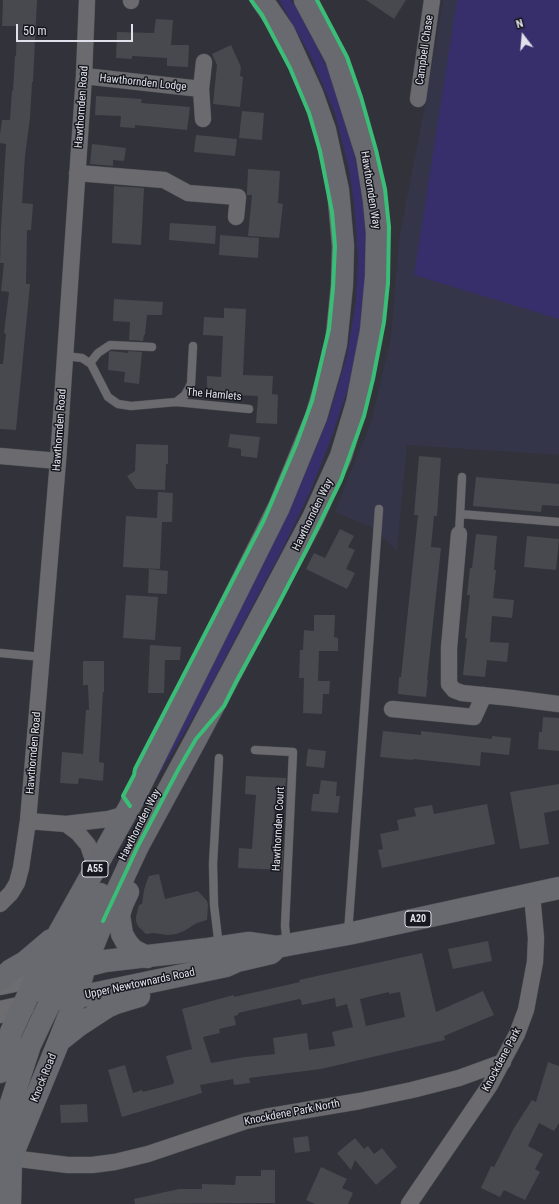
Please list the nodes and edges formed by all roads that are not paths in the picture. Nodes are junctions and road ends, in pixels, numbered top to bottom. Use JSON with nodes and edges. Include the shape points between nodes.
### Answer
{"nodes":[{"id":1,"x":87,"y":0,"type":"edge"},
{"id":2,"x":262,"y":0,"type":"edge"},
{"id":3,"x":305,"y":0,"type":"edge"},
{"id":4,"x":432,"y":0,"type":"edge"},
{"id":5,"x":204,"y":62,"type":"dead end"},
{"id":6,"x":84,"y":76,"type":"junction"},
{"id":7,"x":201,"y":89,"type":"junction"},
{"id":8,"x":418,"y":99,"type":"dead end"},
{"id":9,"x":203,"y":119,"type":"dead end"},
{"id":10,"x":77,"y":173,"type":"junction"},
{"id":11,"x":236,"y":217,"type":"dead end"},
{"id":12,"x":193,"y":346,"type":"dead end"},
{"id":13,"x":152,"y":347,"type":"dead end"},
{"id":14,"x":65,"y":356,"type":"junction"},
{"id":15,"x":90,"y":363,"type":"junction"},
{"id":16,"x":176,"y":402,"type":"junction"},
{"id":17,"x":249,"y":409,"type":"dead end"},
{"id":18,"x":0,"y":456,"type":"edge"},
{"id":19,"x":58,"y":461,"type":"junction"},
{"id":20,"x":462,"y":477,"type":"dead end"},
{"id":21,"x":379,"y":509,"type":"dead end"},
{"id":22,"x":460,"y":514,"type":"junction"},
{"id":23,"x":559,"y":522,"type":"edge"},
{"id":24,"x":459,"y":534,"type":"joint"},
{"id":25,"x":0,"y":652,"type":"edge"},
{"id":26,"x":42,"y":657,"type":"junction"},
{"id":27,"x":484,"y":695,"type":"junction"},
{"id":28,"x":559,"y":704,"type":"edge"},
{"id":29,"x":392,"y":709,"type":"dead end"},
{"id":30,"x":196,"y":739,"type":"junction"},
{"id":31,"x":255,"y":750,"type":"dead end"},
{"id":32,"x":220,"y":758,"type":"dead end"},
{"id":33,"x":126,"y":814,"type":"junction"},
{"id":34,"x":28,"y":821,"type":"junction"},
{"id":35,"x":66,"y":824,"type":"junction"},
{"id":36,"x":138,"y":846,"type":"junction"},
{"id":37,"x":96,"y":868,"type":"junction"},
{"id":38,"x":559,"y":888,"type":"edge"},
{"id":39,"x":532,"y":895,"type":"junction"},
{"id":40,"x":0,"y":904,"type":"edge"},
{"id":41,"x":60,"y":931,"type":"junction"},
{"id":42,"x":348,"y":934,"type":"junction"},
{"id":43,"x":219,"y":948,"type":"junction"},
{"id":44,"x":278,"y":948,"type":"junction"},
{"id":45,"x":147,"y":957,"type":"junction"},
{"id":46,"x":0,"y":980,"type":"edge"},
{"id":47,"x":0,"y":984,"type":"edge"},
{"id":48,"x":54,"y":987,"type":"junction"},
{"id":49,"x":0,"y":998,"type":"edge"},
{"id":50,"x":0,"y":1012,"type":"edge"},
{"id":51,"x":59,"y":1041,"type":"junction"},
{"id":52,"x":503,"y":1062,"type":"junction"},
{"id":53,"x":0,"y":1072,"type":"edge"},
{"id":54,"x":2,"y":1129,"type":"edge"},
{"id":55,"x":11,"y":1158,"type":"junction"},
{"id":56,"x":7,"y":1193,"type":"edge"},
{"id":57,"x":409,"y":1204,"type":"edge"}],
"edges":[{"from":1,"to":6,"type":"street","name":"Hawthornden Road"},
{"from":2,"to":33,"type":"highway","name":"Hawthornden Way","number":"A55","via":[[284,32],[312,93],[325,130],[338,190],[343,246],[336,344],[316,417],[279,508]]},
{"from":3,"to":30,"type":"highway","name":"Hawthornden Way","number":"A55","via":[[336,58],[367,156],[377,233],[371,331],[357,403],[340,456],[313,518]]},
{"from":4,"to":8,"type":"street","name":"Campbell Chase"},
{"from":5,"to":7,"type":"street","name":"Hawthornden Lodge"},
{"from":6,"to":7,"type":"street","name":"Hawthornden Lodge"},
{"from":6,"to":10,"type":"street","name":"Hawthornden Road"},
{"from":7,"to":9,"type":"street","name":"Hawthornden Lodge"},
{"from":10,"to":11,"type":"street","via":[[164,180],[188,192],[238,197]]},
{"from":10,"to":14,"type":"street","name":"Hawthornden Road"},
{"from":12,"to":16,"type":"lane","name":"The Hamlets","via":[[191,384],[185,395]]},
{"from":13,"to":15,"type":"lane","via":[[110,345],[98,353]]},
{"from":14,"to":15,"type":"lane","via":[[82,358]]},
{"from":14,"to":19,"type":"street","name":"Hawthornden Road"},
{"from":15,"to":16,"type":"lane","name":"The Hamlets","via":[[108,396],[118,404],[131,406]]},
{"from":16,"to":17,"type":"lane","name":"The Hamlets"},
{"from":18,"to":19,"type":"street"},
{"from":19,"to":26,"type":"street","name":"Hawthornden Road"},
{"from":20,"to":22,"type":"lane"},
{"from":21,"to":42,"type":"lane"},
{"from":22,"to":23,"type":"lane"},
{"from":22,"to":24,"type":"lane"},
{"from":24,"to":27,"type":"street","via":[[449,648],[449,684],[454,690],[462,693]]},
{"from":25,"to":26,"type":"lane"},
{"from":26,"to":34,"type":"street","name":"Hawthornden Road"},
{"from":27,"to":28,"type":"street"},
{"from":27,"to":29,"type":"street","via":[[474,717]]},
{"from":30,"to":36,"type":"highway","name":"Hawthornden Way","number":"A55"},
{"from":30,"to":45,"type":"highway","via":[[194,762],[119,915],[122,934],[127,943],[133,950]]},
{"from":31,"to":44,"type":"lane","name":"Hawthornden Court","via":[[293,752],[285,926]]},
{"from":32,"to":43,"type":"lane","via":[[213,864]]},
{"from":33,"to":35,"type":"street","via":[[109,819]]},
{"from":33,"to":37,"type":"highway","name":"Hawthornden Way","number":"A55"},
{"from":34,"to":35,"type":"street"},
{"from":34,"to":40,"type":"street","name":"Hawthornden Road","via":[[17,883]]},
{"from":35,"to":37,"type":"street","via":[[88,845]]},
{"from":36,"to":48,"type":"highway","name":"Hawthornden Way","number":"A55","via":[[102,921]]},
{"from":36,"to":48,"type":"highway","via":[[106,884]]},
{"from":37,"to":41,"type":"highway","name":"Hawthornden Way","number":"A55"},
{"from":38,"to":39,"type":"highway","name":"Upper Newtownards Road","number":"A20"},
{"from":39,"to":42,"type":"highway","name":"Upper Newtownards Road","number":"A20"},
{"from":39,"to":52,"type":"street","name":"Knockdene Park","via":[[536,938],[532,984],[526,1010]]},
{"from":41,"to":46,"type":"highway","via":[[40,950]]},
{"from":41,"to":48,"type":"highway","name":"Hawthornden Way","number":"A55"},
{"from":42,"to":44,"type":"highway","name":"Upper Newtownards Road","number":"A20"},
{"from":43,"to":44,"type":"highway","name":"Upper Newtownards Road","number":"A20","via":[[249,943]]},
{"from":43,"to":45,"type":"highway","name":"Upper Newtownards Road","number":"A20"},
{"from":44,"to":48,"type":"highway","name":"Upper Newtownards Road","number":"A20","via":[[226,966]]},
{"from":44,"to":51,"type":"highway","via":[[259,966],[116,1003]]},
{"from":45,"to":48,"type":"highway","name":"Upper Newtownards Road","number":"A20","via":[[105,961]]},
{"from":47,"to":48,"type":"main road","name":"Upper Newtownards Road","number":"A20"},
{"from":48,"to":49,"type":"main road"},
{"from":48,"to":50,"type":"main road","name":"Upper Newtownards Road","number":"A20"},
{"from":48,"to":51,"type":"highway","name":"Knock Road","number":"A55"},
{"from":48,"to":53,"type":"highway","number":"A55","via":[[11,1032]]},
{"from":48,"to":54,"type":"highway","via":[[30,1045]]},
{"from":51,"to":55,"type":"highway","name":"Knock Road","number":"A55"},
{"from":52,"to":55,"type":"street","name":"Knockdene Park North","via":[[459,1078],[412,1090],[246,1121],[148,1154],[115,1162],[68,1165]]},
{"from":52,"to":57,"type":"street","name":"Knockdene Park"},
{"from":54,"to":55,"type":"highway","name":"Knock Road","number":"A55"},
{"from":55,"to":56,"type":"highway","name":"Knock Road","number":"A55"}]}
